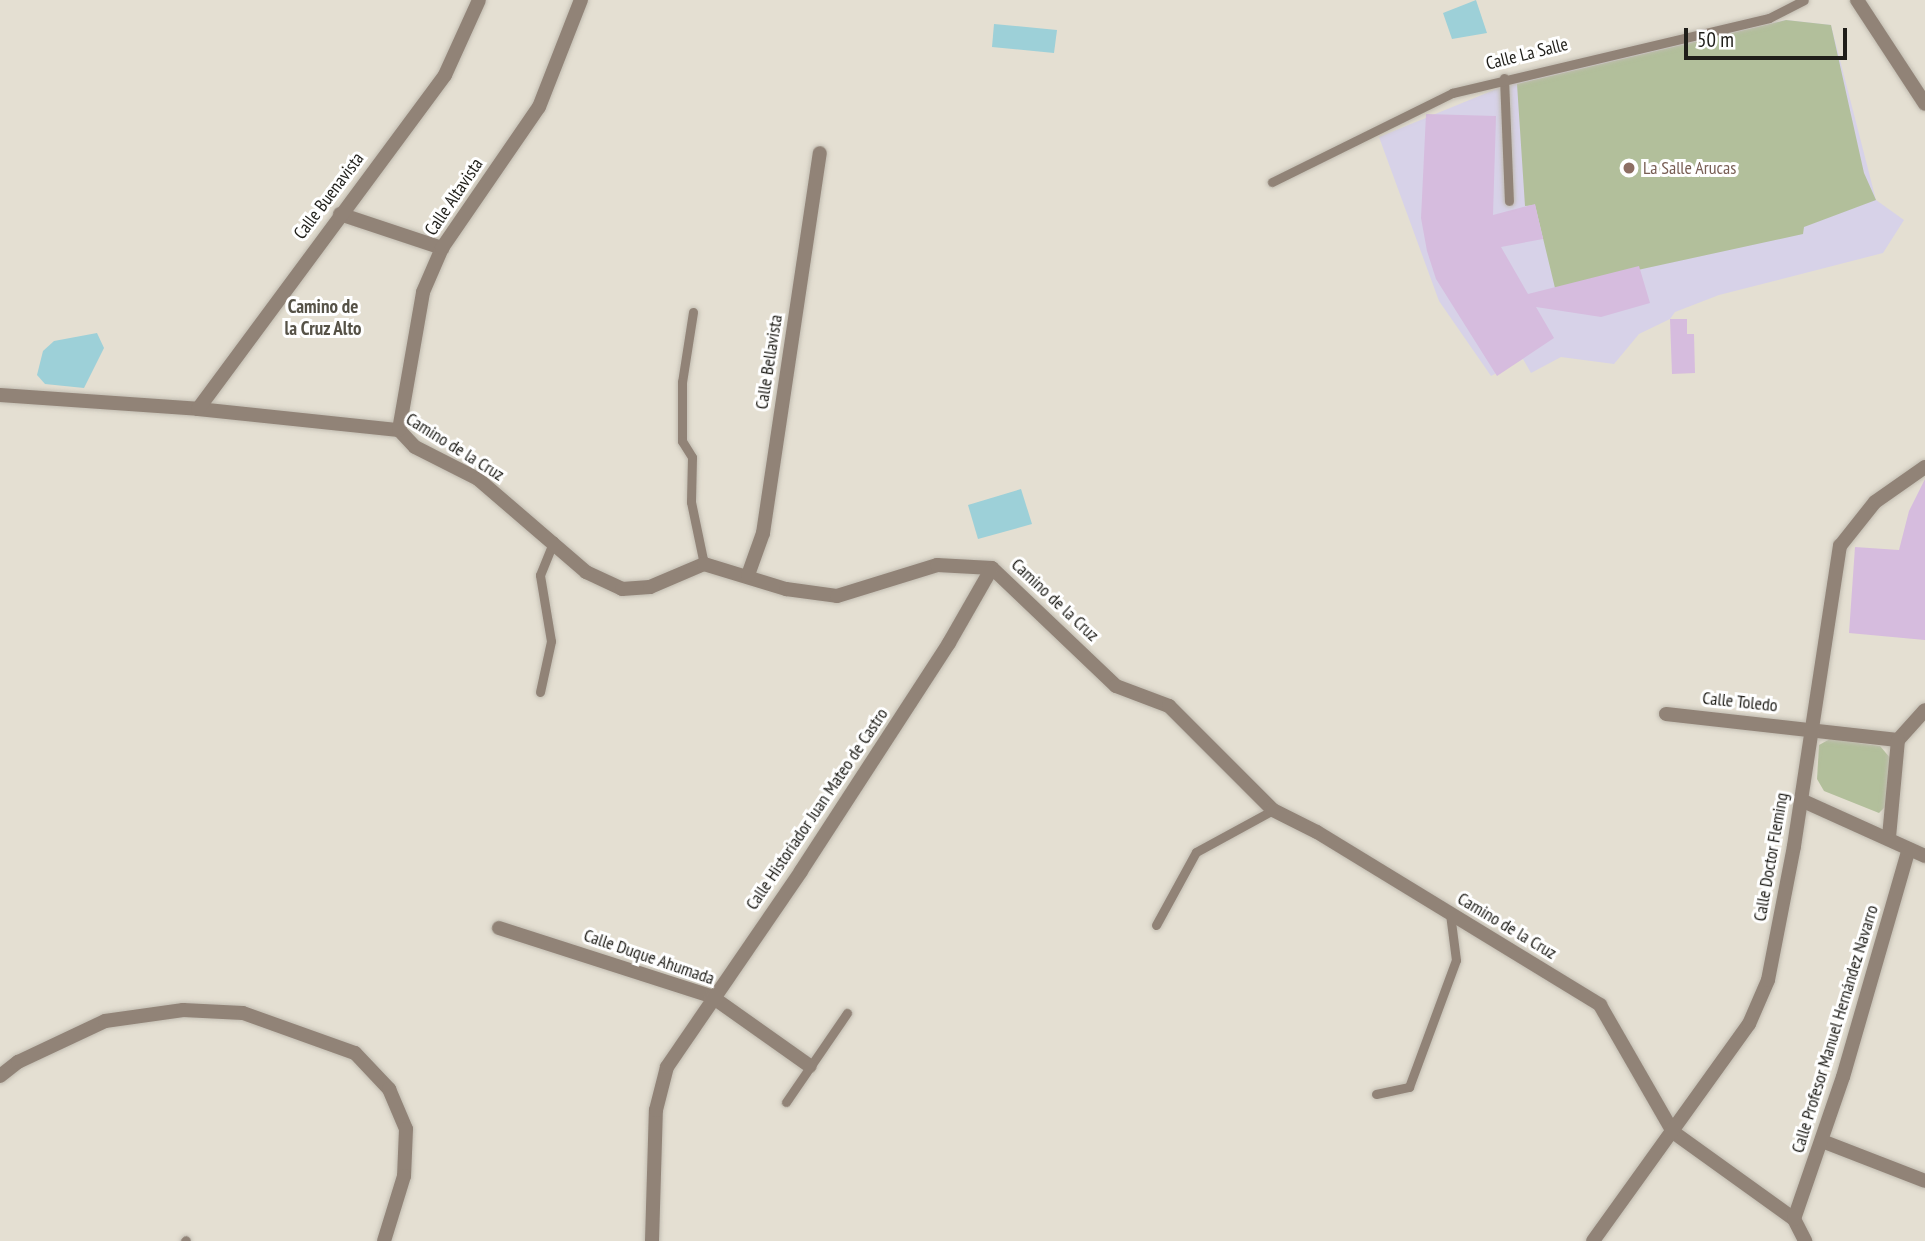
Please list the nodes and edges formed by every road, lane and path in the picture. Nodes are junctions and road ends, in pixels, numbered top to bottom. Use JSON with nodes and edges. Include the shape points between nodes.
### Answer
{"nodes":[{"id":1,"x":479,"y":0,"type":"edge"},
{"id":2,"x":581,"y":0,"type":"edge"},
{"id":3,"x":1804,"y":0,"type":"edge"},
{"id":4,"x":1857,"y":0,"type":"edge"},
{"id":5,"x":1504,"y":78,"type":"junction"},
{"id":6,"x":1925,"y":104,"type":"edge"},
{"id":7,"x":820,"y":153,"type":"dead end"},
{"id":8,"x":1272,"y":182,"type":"dead end"},
{"id":9,"x":1508,"y":201,"type":"dead end"},
{"id":10,"x":340,"y":214,"type":"junction"},
{"id":11,"x":442,"y":248,"type":"junction"},
{"id":12,"x":693,"y":312,"type":"dead end"},
{"id":13,"x":0,"y":395,"type":"edge"},
{"id":14,"x":198,"y":409,"type":"junction"},
{"id":15,"x":399,"y":430,"type":"junction"},
{"id":16,"x":1925,"y":467,"type":"edge"},
{"id":17,"x":554,"y":541,"type":"junction"},
{"id":18,"x":704,"y":564,"type":"junction"},
{"id":19,"x":992,"y":568,"type":"junction"},
{"id":20,"x":748,"y":575,"type":"junction"},
{"id":21,"x":540,"y":692,"type":"dead end"},
{"id":22,"x":1925,"y":710,"type":"edge"},
{"id":23,"x":1665,"y":713,"type":"dead end"},
{"id":24,"x":1810,"y":729,"type":"junction"},
{"id":25,"x":1898,"y":740,"type":"junction"},
{"id":26,"x":1801,"y":800,"type":"junction"},
{"id":27,"x":1273,"y":810,"type":"junction"},
{"id":28,"x":1889,"y":836,"type":"junction"},
{"id":29,"x":1909,"y":849,"type":"junction"},
{"id":30,"x":1925,"y":856,"type":"edge"},
{"id":31,"x":1450,"y":914,"type":"junction"},
{"id":32,"x":1156,"y":925,"type":"dead end"},
{"id":33,"x":499,"y":928,"type":"dead end"},
{"id":34,"x":711,"y":996,"type":"junction"},
{"id":35,"x":847,"y":1013,"type":"dead end"},
{"id":36,"x":810,"y":1066,"type":"junction"},
{"id":37,"x":0,"y":1076,"type":"edge"},
{"id":38,"x":1376,"y":1094,"type":"dead end"},
{"id":39,"x":786,"y":1102,"type":"dead end"},
{"id":40,"x":1673,"y":1132,"type":"junction"},
{"id":41,"x":1822,"y":1141,"type":"junction"},
{"id":42,"x":1925,"y":1181,"type":"edge"},
{"id":43,"x":1794,"y":1219,"type":"junction"},
{"id":44,"x":384,"y":1241,"type":"edge"},
{"id":45,"x":652,"y":1241,"type":"edge"},
{"id":46,"x":1593,"y":1241,"type":"edge"},
{"id":47,"x":1805,"y":1241,"type":"edge"}],
"edges":[{"from":1,"to":10,"type":"street","name":"Calle Buenavista","via":[[445,75]]},
{"from":2,"to":11,"type":"street","name":"Calle Altavista","via":[[539,107]]},
{"from":3,"to":5,"type":"lane","name":"Calle La Salle","via":[[1769,18]]},
{"from":4,"to":6,"type":"street"},
{"from":5,"to":8,"type":"lane","name":"Calle La Salle","via":[[1452,93]]},
{"from":5,"to":9,"type":"lane"},
{"from":7,"to":20,"type":"street","name":"Calle Bellavista","via":[[762,534]]},
{"from":10,"to":11,"type":"street"},
{"from":10,"to":14,"type":"street","name":"Calle Buenavista"},
{"from":11,"to":15,"type":"street","name":"Calle Altavista","via":[[423,292]]},
{"from":12,"to":18,"type":"lane","via":[[682,383],[682,441],[692,457],[691,502]]},
{"from":13,"to":14,"type":"street","name":"Camino de la Cruz"},
{"from":14,"to":15,"type":"street","name":"Camino de la Cruz"},
{"from":15,"to":17,"type":"street","name":"Camino de la Cruz","via":[[415,447],[478,479]]},
{"from":16,"to":24,"type":"street","name":"Calle Doctor Fleming","via":[[1875,502],[1840,546]]},
{"from":17,"to":18,"type":"street","name":"Camino de la Cruz","via":[[586,572],[622,589],[650,587]]},
{"from":17,"to":21,"type":"lane","via":[[540,575],[551,641]]},
{"from":18,"to":20,"type":"street","name":"Camino de la Cruz"},
{"from":19,"to":20,"type":"street","name":"Camino de la Cruz","via":[[937,565],[837,596],[786,589]]},
{"from":19,"to":27,"type":"street","name":"Camino de la Cruz","via":[[1116,686],[1169,706]]},
{"from":19,"to":34,"type":"street","name":"Calle Historiador Juan Mateo de Castro","via":[[801,872]]},
{"from":22,"to":25,"type":"street"},
{"from":23,"to":24,"type":"street","name":"Calle Toledo"},
{"from":24,"to":25,"type":"street","name":"Calle Toledo"},
{"from":24,"to":26,"type":"street","name":"Calle Doctor Fleming"},
{"from":25,"to":28,"type":"street"},
{"from":26,"to":28,"type":"street"},
{"from":26,"to":40,"type":"street","name":"Calle Doctor Fleming","via":[[1768,980],[1749,1024]]},
{"from":27,"to":31,"type":"street","name":"Camino de la Cruz"},
{"from":27,"to":32,"type":"lane","via":[[1196,852]]},
{"from":28,"to":29,"type":"street"},
{"from":29,"to":30,"type":"street"},
{"from":29,"to":41,"type":"street","name":"Calle Profesor Manuel Hernández Navarro"},
{"from":31,"to":38,"type":"lane","via":[[1456,960],[1409,1087]]},
{"from":31,"to":40,"type":"street","name":"Camino de la Cruz","via":[[1600,1005]]},
{"from":33,"to":34,"type":"street","name":"Calle Duque Ahumada"},
{"from":34,"to":36,"type":"street","name":"Calle Duque Ahumada"},
{"from":34,"to":45,"type":"street","name":"Calle Historiador Juan Mateo de Castro","via":[[667,1067],[656,1110]]},
{"from":35,"to":36,"type":"lane"},
{"from":36,"to":39,"type":"lane"},
{"from":37,"to":44,"type":"street","via":[[18,1062],[105,1021],[183,1010],[243,1013],[355,1053],[389,1089],[406,1129],[404,1176]]},
{"from":40,"to":43,"type":"street"},
{"from":40,"to":46,"type":"street","name":"Calle Doctor Fleming"},
{"from":41,"to":42,"type":"street"},
{"from":41,"to":43,"type":"street","name":"Calle Profesor Manuel Hernández Navarro"},
{"from":43,"to":47,"type":"street"}]}
